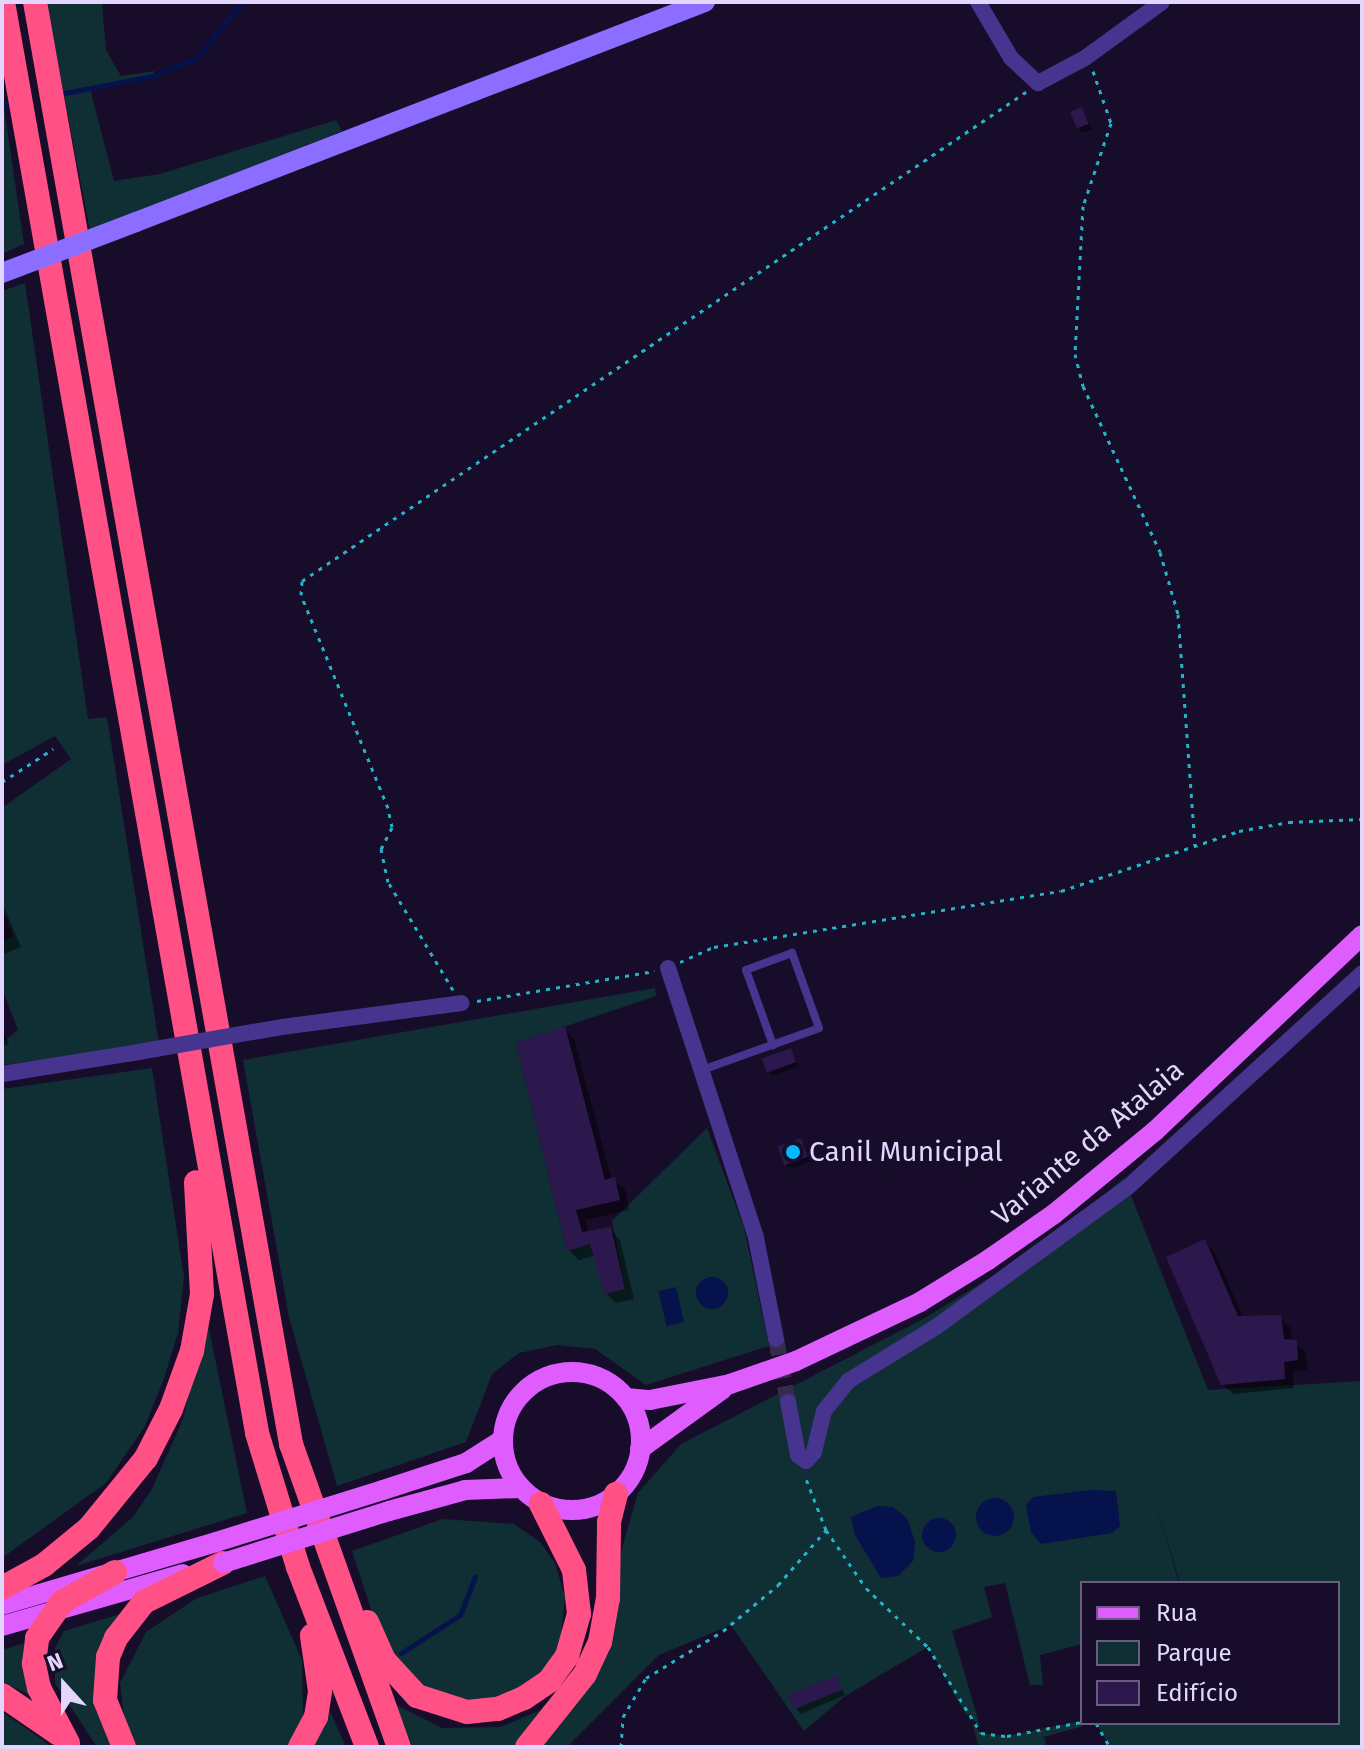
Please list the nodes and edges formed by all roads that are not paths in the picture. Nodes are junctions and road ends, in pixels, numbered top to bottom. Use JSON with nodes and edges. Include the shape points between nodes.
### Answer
{"nodes":[{"id":1,"x":3,"y":2,"type":"edge"},
{"id":2,"x":35,"y":2,"type":"edge"},
{"id":3,"x":705,"y":2,"type":"edge"},
{"id":4,"x":978,"y":2,"type":"edge"},
{"id":5,"x":1162,"y":2,"type":"edge"},
{"id":6,"x":2,"y":273,"type":"edge"},
{"id":7,"x":1362,"y":935,"type":"edge"},
{"id":8,"x":668,"y":968,"type":"road end"},
{"id":9,"x":1362,"y":973,"type":"edge"},
{"id":10,"x":461,"y":1003,"type":"road end"},
{"id":11,"x":773,"y":1045,"type":"junction"},
{"id":12,"x":701,"y":1071,"type":"junction"},
{"id":13,"x":190,"y":1072,"type":"junction"},
{"id":14,"x":2,"y":1074,"type":"edge"},
{"id":15,"x":271,"y":1335,"type":"junction"},
{"id":16,"x":776,"y":1339,"type":"tunnel mouth"},
{"id":17,"x":730,"y":1384,"type":"junction"},
{"id":18,"x":626,"y":1398,"type":"junction"},
{"id":19,"x":788,"y":1402,"type":"tunnel mouth"},
{"id":20,"x":502,"y":1440,"type":"junction"},
{"id":21,"x":640,"y":1449,"type":"junction"},
{"id":22,"x":520,"y":1488,"type":"junction"},
{"id":23,"x":616,"y":1494,"type":"junction"},
{"id":24,"x":541,"y":1504,"type":"junction"},
{"id":25,"x":219,"y":1552,"type":"junction"},
{"id":26,"x":298,"y":1567,"type":"junction"},
{"id":27,"x":115,"y":1572,"type":"junction"},
{"id":28,"x":2,"y":1588,"type":"edge"},
{"id":29,"x":2,"y":1605,"type":"edge"},
{"id":30,"x":54,"y":1611,"type":"junction"},
{"id":31,"x":2,"y":1626,"type":"edge"},
{"id":32,"x":2,"y":1695,"type":"edge"},
{"id":33,"x":71,"y":1745,"type":"edge"},
{"id":34,"x":124,"y":1747,"type":"edge"},
{"id":35,"x":300,"y":1747,"type":"edge"},
{"id":36,"x":367,"y":1747,"type":"edge"},
{"id":37,"x":399,"y":1747,"type":"edge"},
{"id":38,"x":527,"y":1747,"type":"edge"}],
"edges":[{"from":1,"to":13,"type":"highway"},
{"from":2,"to":15,"type":"highway"},
{"from":3,"to":6,"type":"main road","bridge":true},
{"from":4,"to":5,"type":"street","via":[[1011,58],[1038,83],[1085,58]]},
{"from":7,"to":17,"type":"main road","name":"Variante da Atalaia","via":[[1155,1131],[1054,1214],[894,1315],[796,1361]]},
{"from":8,"to":12,"type":"street"},
{"from":9,"to":19,"type":"street","via":[[1128,1187],[936,1327],[848,1381],[824,1411],[814,1452],[802,1461]]},
{"from":10,"to":14,"type":"street","bridge":true},
{"from":11,"to":11,"type":"lane","via":[[819,1028],[792,953],[746,970]]},
{"from":11,"to":12,"type":"lane"},
{"from":12,"to":16,"type":"street","via":[[756,1238]]},
{"from":13,"to":26,"type":"highway","via":[[257,1433]]},
{"from":13,"to":28,"type":"highway","via":[[202,1294],[192,1351],[171,1409],[137,1471],[89,1528],[44,1565]]},
{"from":15,"to":24,"type":"highway","via":[[372,1637],[399,1679],[417,1696],[467,1712],[498,1709],[549,1681],[567,1656],[577,1628],[577,1586],[564,1544]]},
{"from":15,"to":37,"type":"highway","via":[[291,1444]]},
{"from":17,"to":18,"type":"main road","name":"Variante da Atalaia","via":[[650,1400]]},
{"from":17,"to":21,"type":"main road","name":"Variante da Atalaia"},
{"from":18,"to":20,"type":"main road","via":[[595,1375],[556,1373],[532,1384],[514,1403]]},
{"from":18,"to":21,"type":"main road","via":[[639,1422]]},
{"from":20,"to":22,"type":"main road","via":[[507,1466]]},
{"from":20,"to":25,"type":"main road","bridge":true,"via":[[466,1463]]},
{"from":21,"to":23,"type":"main road","name":"Variante da Atalaia","via":[[633,1474]]},
{"from":22,"to":24,"type":"main road"},
{"from":22,"to":25,"type":"main road","bridge":true,"via":[[465,1490]]},
{"from":23,"to":24,"type":"main road","via":[[580,1510]]},
{"from":23,"to":38,"type":"highway","via":[[600,1642],[585,1674]]},
{"from":25,"to":27,"type":"main road"},
{"from":25,"to":30,"type":"main road"},
{"from":25,"to":34,"type":"highway","via":[[144,1602],[116,1638],[108,1657],[105,1700]]},
{"from":26,"to":35,"type":"highway","via":[[320,1691],[316,1717]]},
{"from":26,"to":36,"type":"highway"},
{"from":27,"to":29,"type":"main road"},
{"from":27,"to":30,"type":"highway"},
{"from":30,"to":31,"type":"main road"},
{"from":30,"to":33,"type":"highway","via":[[37,1638],[34,1664],[39,1688]]},
{"from":32,"to":33,"type":"highway"}]}
